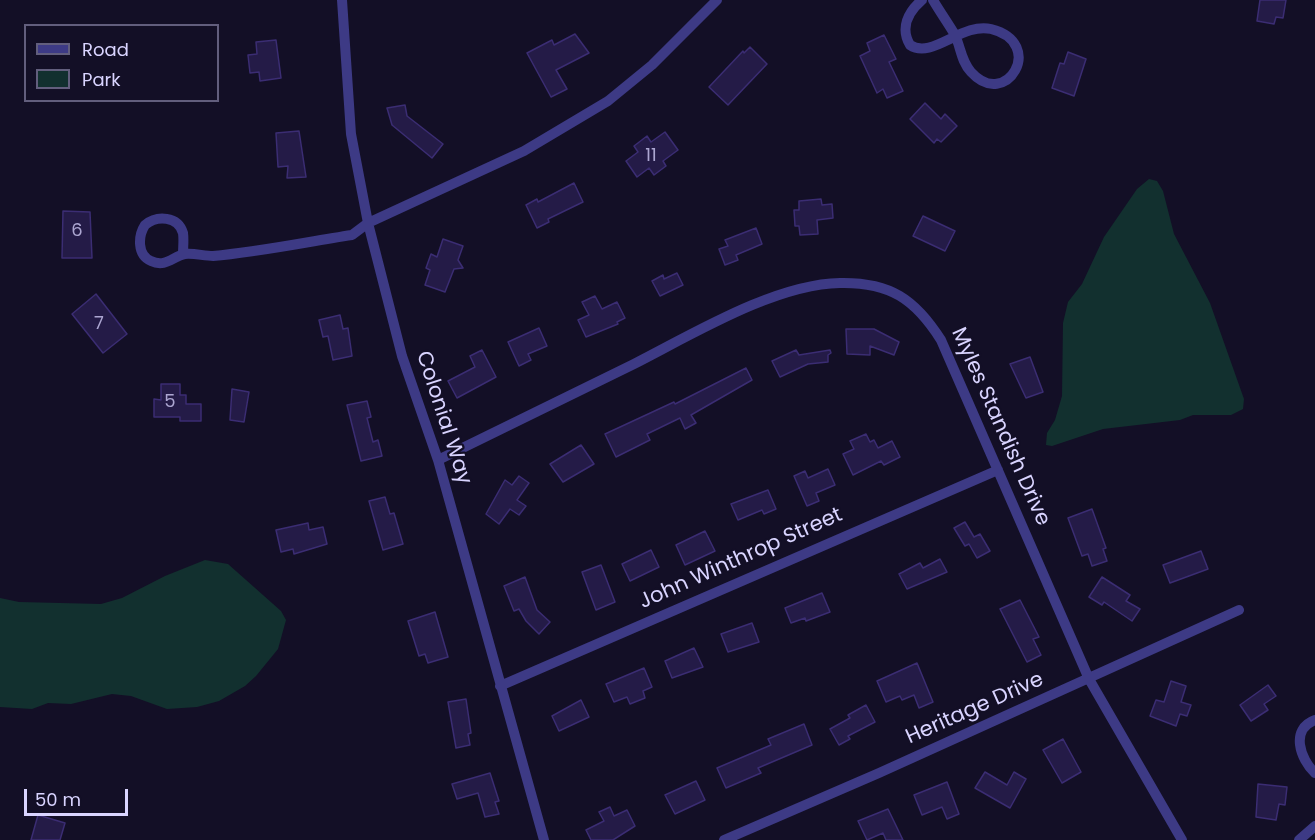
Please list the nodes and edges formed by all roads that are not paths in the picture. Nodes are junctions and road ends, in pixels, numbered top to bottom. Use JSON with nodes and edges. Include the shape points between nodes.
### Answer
{"nodes":[{"id":1,"x":342,"y":0,"type":"edge"},
{"id":2,"x":717,"y":0,"type":"edge"},
{"id":3,"x":922,"y":0,"type":"edge"},
{"id":4,"x":933,"y":0,"type":"edge"},
{"id":5,"x":956,"y":38,"type":"junction"},
{"id":6,"x":369,"y":223,"type":"junction"},
{"id":7,"x":183,"y":254,"type":"junction"},
{"id":8,"x":438,"y":460,"type":"junction"},
{"id":9,"x":998,"y":470,"type":"junction"},
{"id":10,"x":1239,"y":610,"type":"dead end"},
{"id":11,"x":1089,"y":679,"type":"junction"},
{"id":12,"x":500,"y":686,"type":"junction"},
{"id":13,"x":1315,"y":720,"type":"edge"},
{"id":14,"x":1315,"y":773,"type":"edge"},
{"id":15,"x":1315,"y":826,"type":"edge"},
{"id":16,"x":544,"y":840,"type":"edge"},
{"id":17,"x":724,"y":840,"type":"edge"},
{"id":18,"x":1182,"y":840,"type":"edge"},
{"id":19,"x":1299,"y":840,"type":"edge"}],
"edges":[{"from":1,"to":6,"type":"street","name":"Colonial Way","via":[[351,134]]},
{"from":2,"to":6,"type":"street","via":[[652,66],[608,101],[524,152]]},
{"from":3,"to":5,"type":"street","via":[[906,21],[905,34],[910,45],[924,49]]},
{"from":4,"to":5,"type":"street"},
{"from":5,"to":5,"type":"street","via":[[975,28],[1005,33],[1017,48],[1016,73],[1000,83],[981,80],[965,63]]},
{"from":6,"to":7,"type":"street","via":[[352,236],[212,256]]},
{"from":6,"to":8,"type":"street","name":"Colonial Way","via":[[402,356]]},
{"from":7,"to":7,"type":"street","via":[[183,235],[174,221],[158,218],[145,225],[140,242],[146,258],[164,263]]},
{"from":8,"to":9,"type":"street","name":"Myles Standish Drive","via":[[766,301],[806,288],[841,283],[891,291],[924,314],[941,340]]},
{"from":8,"to":12,"type":"street","name":"Colonial Way"},
{"from":9,"to":11,"type":"street","name":"Myles Standish Drive"},
{"from":9,"to":12,"type":"street","name":"John Winthrop Street"},
{"from":10,"to":11,"type":"street","name":"Heritage Drive"},
{"from":11,"to":17,"type":"street","name":"Heritage Drive"},
{"from":11,"to":18,"type":"street","name":"Myles Standish Drive"},
{"from":12,"to":16,"type":"street","name":"Colonial Way"},
{"from":13,"to":14,"type":"street","via":[[1304,727],[1299,742],[1305,762]]},
{"from":15,"to":19,"type":"street"}]}
